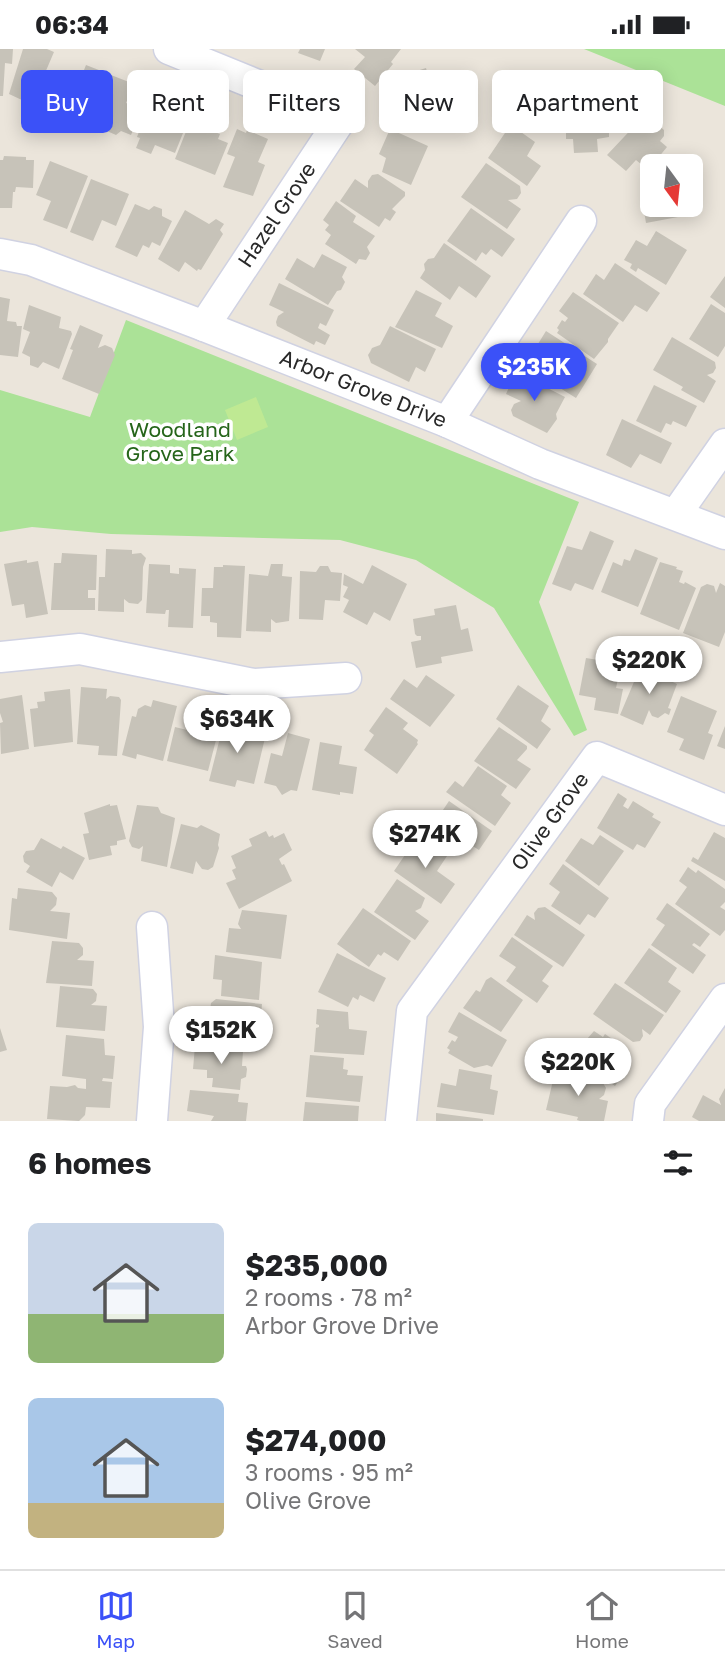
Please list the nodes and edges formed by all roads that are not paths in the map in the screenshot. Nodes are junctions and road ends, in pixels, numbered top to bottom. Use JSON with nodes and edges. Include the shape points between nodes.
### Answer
{"nodes":[{"id":1,"x":169,"y":49,"type":"edge"},
{"id":2,"x":581,"y":221,"type":"dead end"},
{"id":3,"x":0,"y":254,"type":"edge"},
{"id":4,"x":204,"y":325,"type":"junction"},
{"id":5,"x":447,"y":422,"type":"junction"},
{"id":6,"x":725,"y":444,"type":"edge"},
{"id":7,"x":676,"y":514,"type":"junction"},
{"id":8,"x":725,"y":534,"type":"edge"},
{"id":9,"x":0,"y":657,"type":"edge"},
{"id":10,"x":346,"y":678,"type":"dead end"},
{"id":11,"x":725,"y":810,"type":"edge"},
{"id":12,"x":152,"y":927,"type":"dead end"},
{"id":13,"x":725,"y":999,"type":"edge"},
{"id":14,"x":152,"y":1121,"type":"edge"},
{"id":15,"x":401,"y":1121,"type":"edge"},
{"id":16,"x":648,"y":1121,"type":"edge"}],
"edges":[{"from":1,"to":4,"type":"street","name":"Hazel Grove","via":[[341,119]]},
{"from":2,"to":5,"type":"street"},
{"from":3,"to":4,"type":"street","name":"Arbor Grove Drive","via":[[30,260]]},
{"from":4,"to":5,"type":"street","name":"Arbor Grove Drive"},
{"from":5,"to":7,"type":"street","name":"Arbor Grove Drive","via":[[540,464]]},
{"from":6,"to":7,"type":"street"},
{"from":7,"to":8,"type":"street","name":"Arbor Grove Drive"},
{"from":9,"to":10,"type":"street","via":[[80,649],[253,684]]},
{"from":11,"to":15,"type":"street","name":"Olive Grove","via":[[597,757],[412,1011]]},
{"from":12,"to":14,"type":"street","via":[[159,1027]]},
{"from":13,"to":16,"type":"street","via":[[650,1104]]}]}
